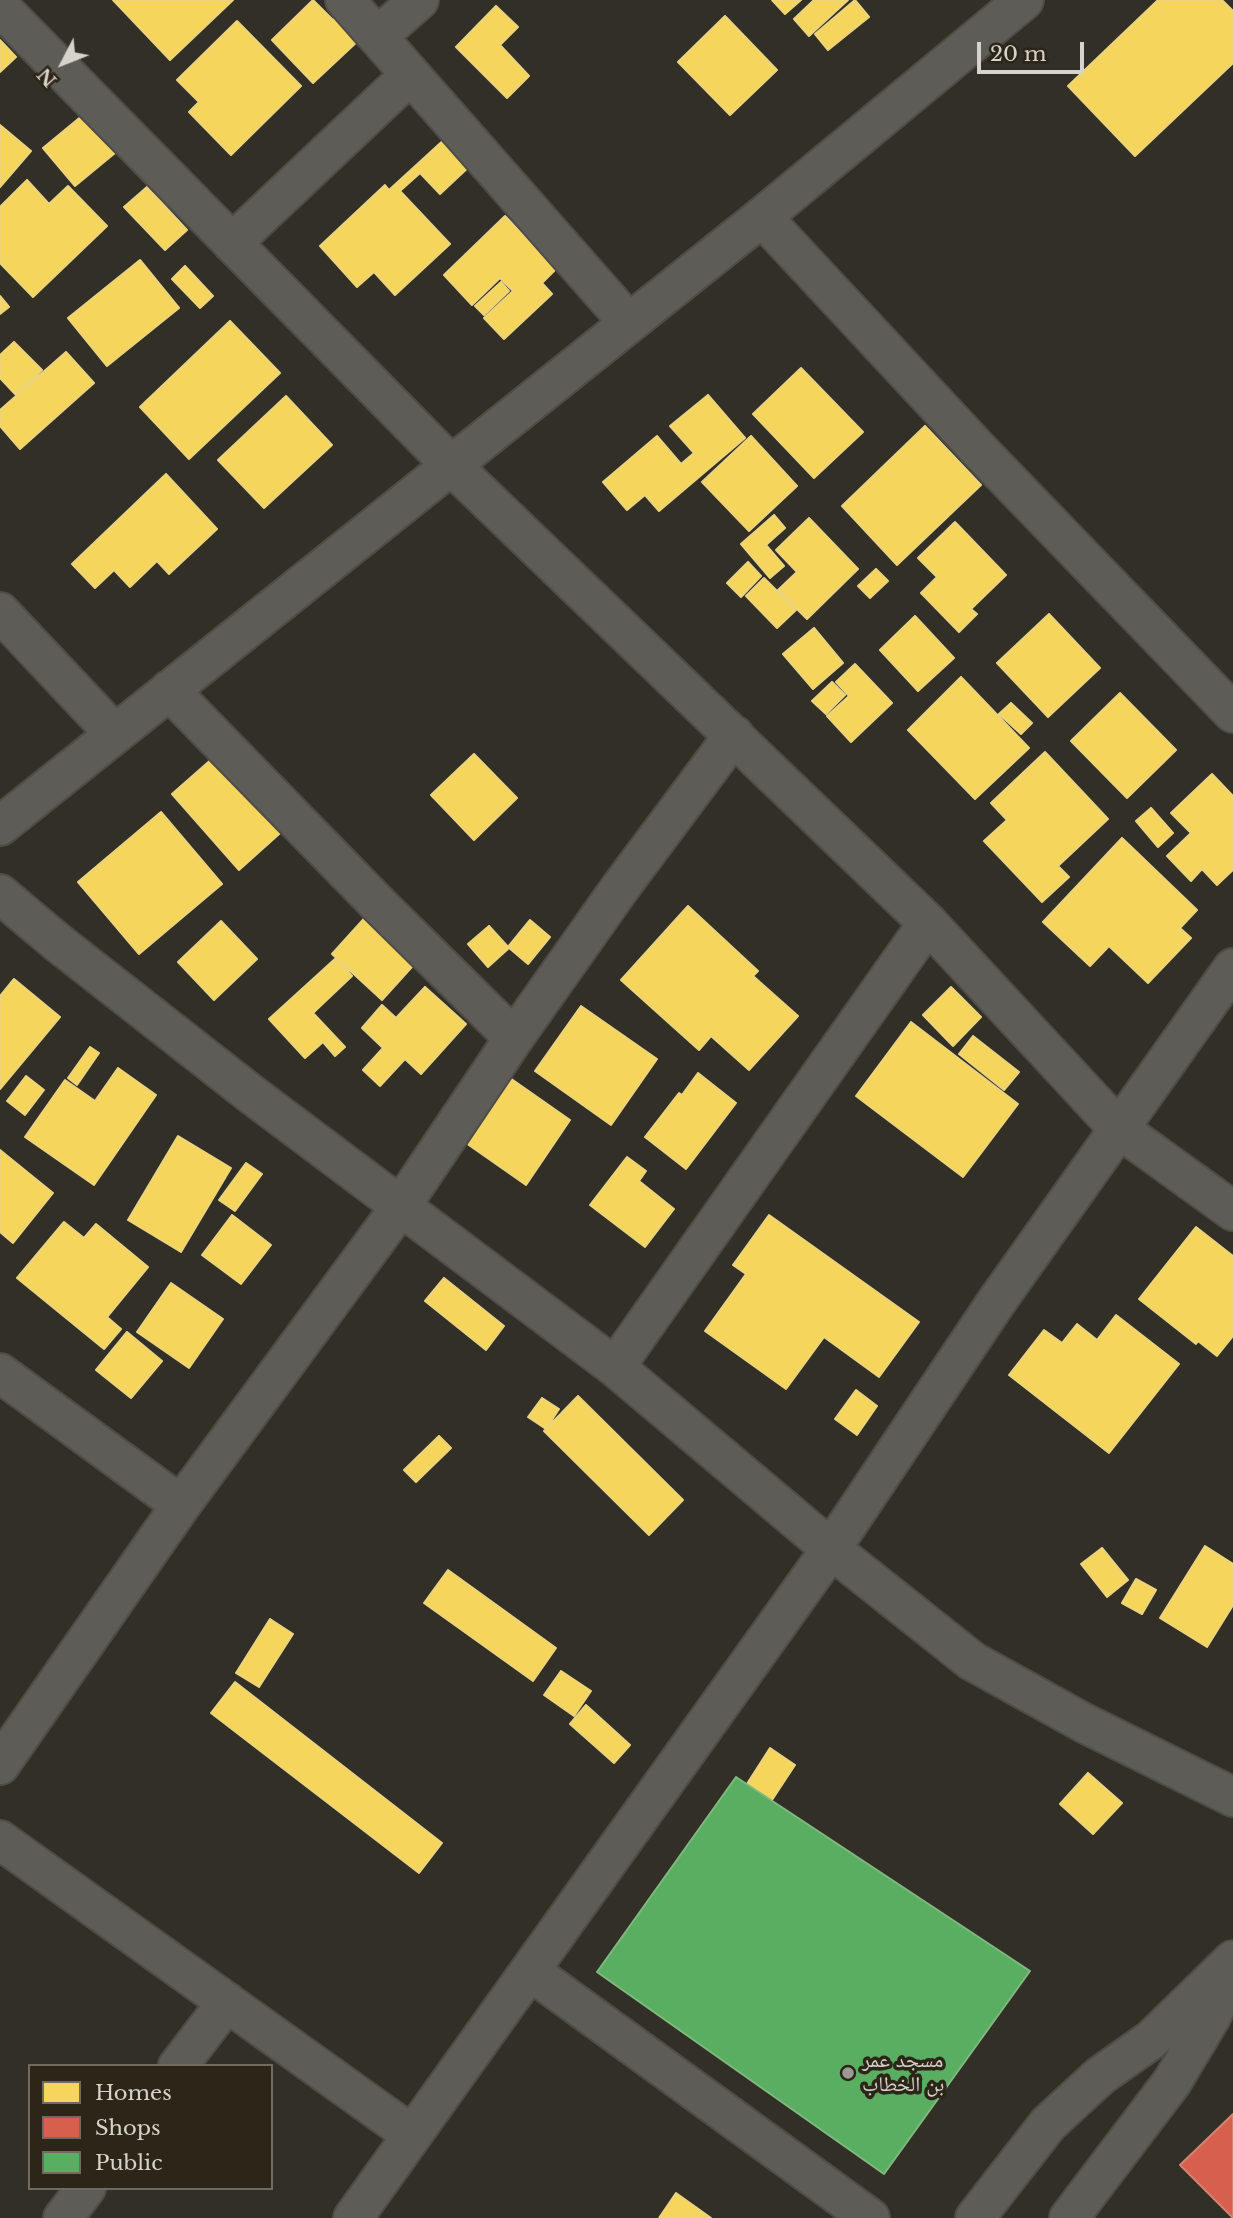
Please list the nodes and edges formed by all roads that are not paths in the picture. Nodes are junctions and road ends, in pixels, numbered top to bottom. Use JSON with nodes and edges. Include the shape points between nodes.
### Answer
{"nodes":[{"id":1,"x":345,"y":0,"type":"edge"},
{"id":2,"x":419,"y":0,"type":"edge"},
{"id":3,"x":1024,"y":0,"type":"edge"},
{"id":4,"x":0,"y":7,"type":"edge"},
{"id":5,"x":378,"y":36,"type":"junction"},
{"id":6,"x":410,"y":75,"type":"junction"},
{"id":7,"x":762,"y":217,"type":"junction"},
{"id":8,"x":232,"y":243,"type":"junction"},
{"id":9,"x":629,"y":323,"type":"junction"},
{"id":10,"x":452,"y":466,"type":"junction"},
{"id":11,"x":0,"y":612,"type":"edge"},
{"id":12,"x":169,"y":690,"type":"junction"},
{"id":13,"x":1233,"y":713,"type":"edge"},
{"id":14,"x":115,"y":734,"type":"junction"},
{"id":15,"x":734,"y":735,"type":"junction"},
{"id":16,"x":0,"y":826,"type":"edge"},
{"id":17,"x":0,"y":894,"type":"edge"},
{"id":18,"x":928,"y":923,"type":"junction"},
{"id":19,"x":1233,"y":968,"type":"edge"},
{"id":20,"x":514,"y":1038,"type":"junction"},
{"id":21,"x":1118,"y":1128,"type":"junction"},
{"id":22,"x":401,"y":1206,"type":"junction"},
{"id":23,"x":1233,"y":1211,"type":"edge"},
{"id":24,"x":615,"y":1367,"type":"junction"},
{"id":25,"x":0,"y":1373,"type":"edge"},
{"id":26,"x":181,"y":1505,"type":"junction"},
{"id":27,"x":831,"y":1549,"type":"junction"},
{"id":28,"x":0,"y":1765,"type":"edge"},
{"id":29,"x":1233,"y":1797,"type":"edge"},
{"id":30,"x":0,"y":1840,"type":"edge"},
{"id":31,"x":1233,"y":1960,"type":"edge"},
{"id":32,"x":1233,"y":1969,"type":"edge"},
{"id":33,"x":530,"y":1971,"type":"junction"},
{"id":34,"x":227,"y":2002,"type":"junction"},
{"id":35,"x":180,"y":2064,"type":"edge"},
{"id":36,"x":411,"y":2134,"type":"junction"},
{"id":37,"x":84,"y":2190,"type":"edge"},
{"id":38,"x":63,"y":2218,"type":"edge"},
{"id":39,"x":353,"y":2218,"type":"edge"},
{"id":40,"x":870,"y":2218,"type":"edge"},
{"id":41,"x":975,"y":2218,"type":"edge"},
{"id":42,"x":1069,"y":2218,"type":"edge"}],
"edges":[{"from":1,"to":5,"type":"street"},
{"from":2,"to":5,"type":"street"},
{"from":3,"to":7,"type":"street"},
{"from":4,"to":8,"type":"street"},
{"from":5,"to":6,"type":"street"},
{"from":6,"to":8,"type":"street"},
{"from":6,"to":9,"type":"street"},
{"from":7,"to":9,"type":"street"},
{"from":7,"to":13,"type":"street"},
{"from":8,"to":10,"type":"street"},
{"from":9,"to":10,"type":"street"},
{"from":10,"to":12,"type":"street"},
{"from":10,"to":15,"type":"street"},
{"from":11,"to":14,"type":"street"},
{"from":12,"to":14,"type":"street"},
{"from":12,"to":20,"type":"street"},
{"from":14,"to":16,"type":"street"},
{"from":15,"to":18,"type":"street"},
{"from":15,"to":20,"type":"street"},
{"from":17,"to":22,"type":"street","via":[[240,1086]]},
{"from":18,"to":21,"type":"street"},
{"from":18,"to":24,"type":"street"},
{"from":19,"to":21,"type":"street"},
{"from":20,"to":22,"type":"street"},
{"from":21,"to":23,"type":"street"},
{"from":21,"to":27,"type":"street"},
{"from":22,"to":24,"type":"street"},
{"from":22,"to":26,"type":"street"},
{"from":24,"to":27,"type":"street"},
{"from":25,"to":26,"type":"street"},
{"from":26,"to":28,"type":"street"},
{"from":27,"to":29,"type":"street","via":[[972,1661]]},
{"from":27,"to":33,"type":"street"},
{"from":30,"to":34,"type":"street"},
{"from":31,"to":41,"type":"street","via":[[1151,2040],[1100,2076],[1048,2124]]},
{"from":32,"to":42,"type":"street","via":[[1211,2017],[1172,2081]]},
{"from":33,"to":36,"type":"street"},
{"from":33,"to":40,"type":"street"},
{"from":34,"to":35,"type":"street"},
{"from":34,"to":36,"type":"street"},
{"from":36,"to":39,"type":"street"},
{"from":37,"to":38,"type":"street"}]}
